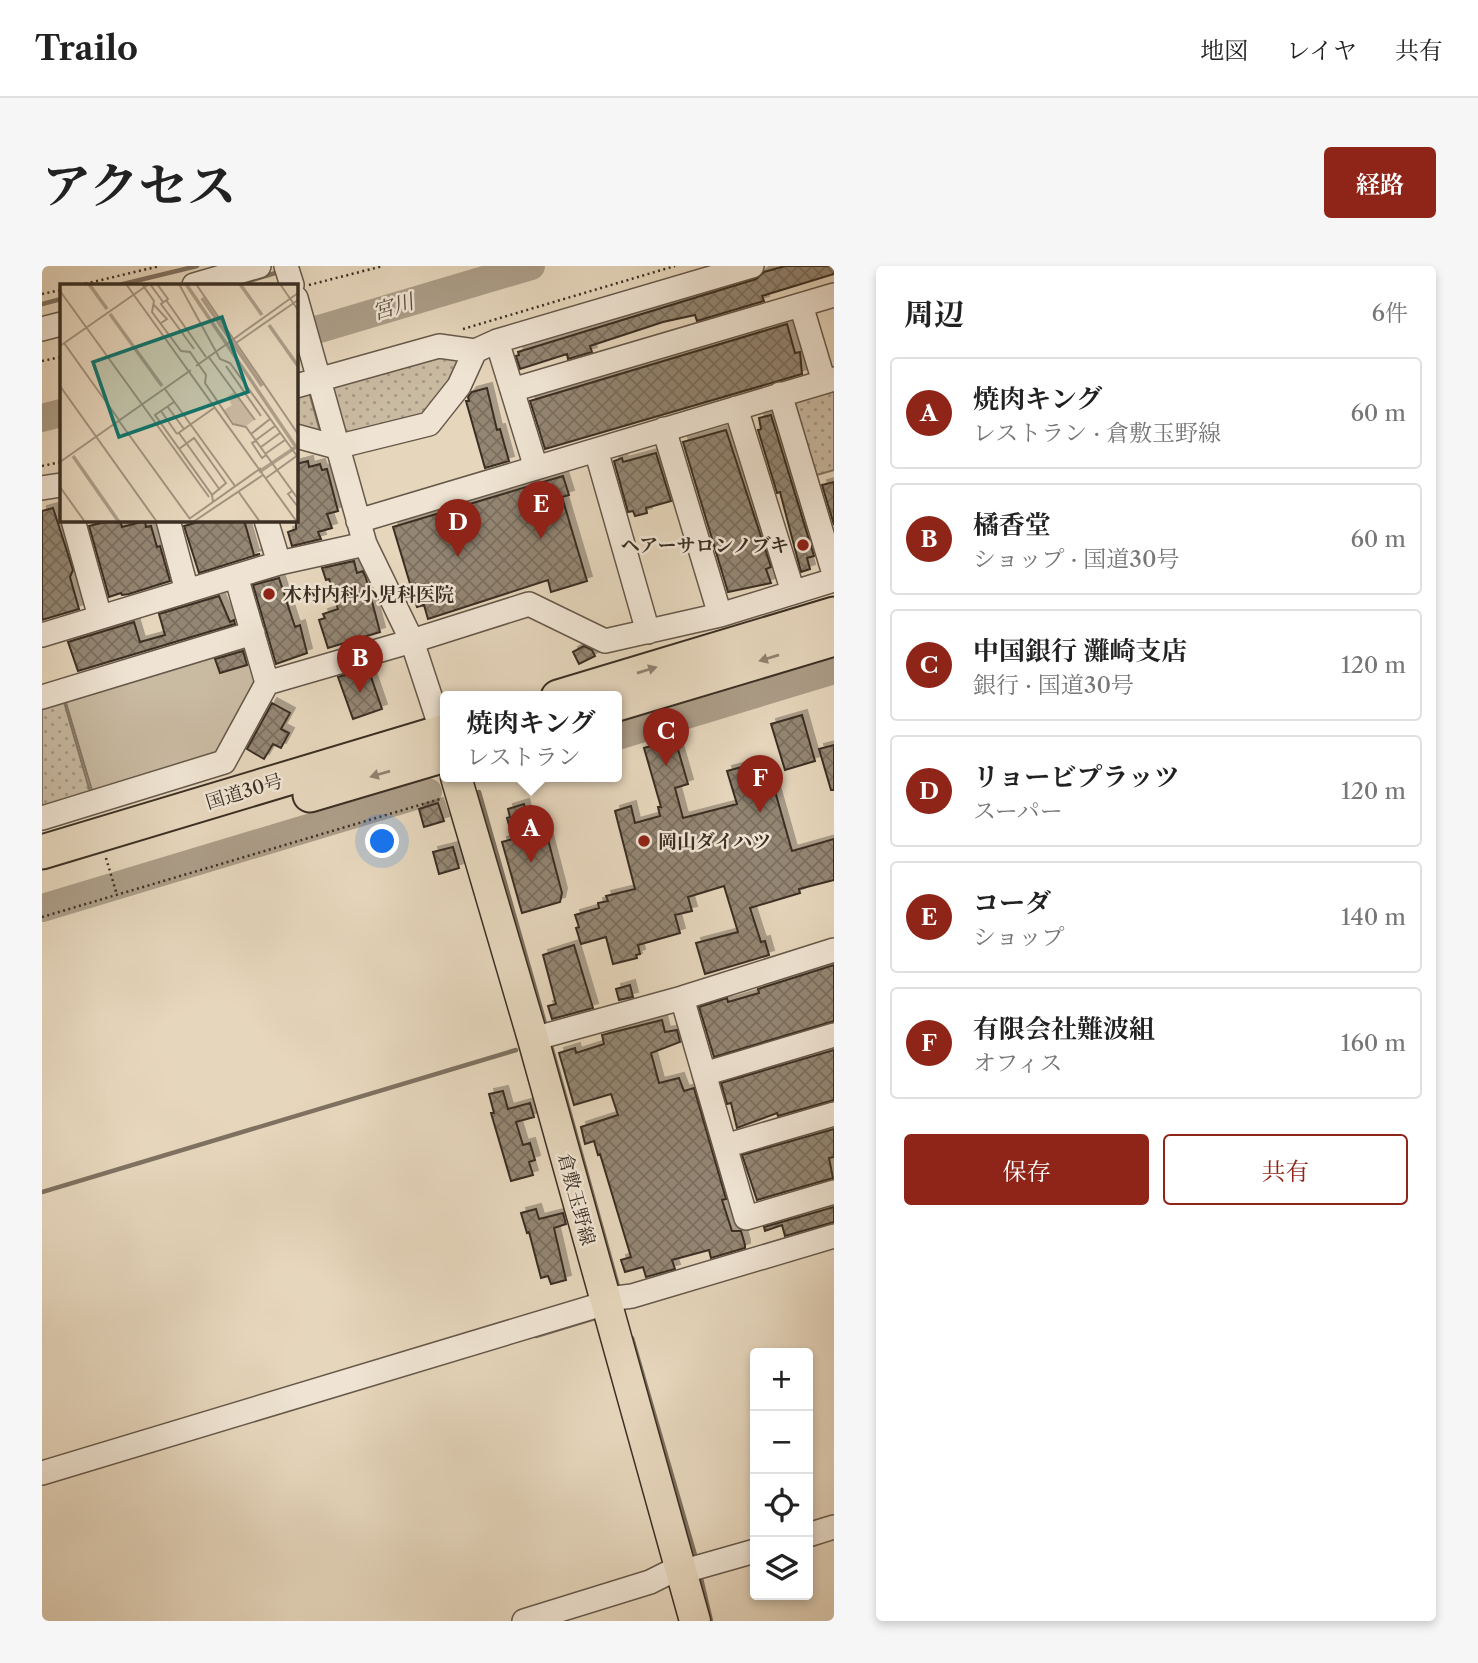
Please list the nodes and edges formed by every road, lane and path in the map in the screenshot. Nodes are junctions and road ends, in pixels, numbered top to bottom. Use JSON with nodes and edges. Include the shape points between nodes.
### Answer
{"nodes":[{"id":1,"x":160,"y":266,"type":"edge"},
{"id":2,"x":259,"y":266,"type":"edge"},
{"id":3,"x":383,"y":266,"type":"edge"},
{"id":4,"x":675,"y":266,"type":"edge"},
{"id":5,"x":752,"y":266,"type":"edge"},
{"id":6,"x":294,"y":281,"type":"edge"},
{"id":7,"x":84,"y":284,"type":"edge"},
{"id":8,"x":197,"y":284,"type":"edge"},
{"id":9,"x":60,"y":290,"type":"edge"},
{"id":10,"x":42,"y":294,"type":"edge"},
{"id":11,"x":834,"y":295,"type":"edge"},
{"id":12,"x":298,"y":298,"type":"edge"},
{"id":13,"x":801,"y":305,"type":"junction"},
{"id":14,"x":60,"y":324,"type":"edge"},
{"id":15,"x":42,"y":329,"type":"edge"},
{"id":16,"x":496,"y":341,"type":"junction"},
{"id":17,"x":439,"y":346,"type":"junction"},
{"id":18,"x":475,"y":351,"type":"junction"},
{"id":19,"x":60,"y":357,"type":"edge"},
{"id":20,"x":42,"y":361,"type":"edge"},
{"id":21,"x":317,"y":376,"type":"junction"},
{"id":22,"x":829,"y":380,"type":"edge"},
{"id":23,"x":298,"y":385,"type":"edge"},
{"id":24,"x":512,"y":390,"type":"junction"},
{"id":25,"x":780,"y":394,"type":"junction"},
{"id":26,"x":736,"y":408,"type":"junction"},
{"id":27,"x":664,"y":429,"type":"junction"},
{"id":28,"x":298,"y":437,"type":"edge"},
{"id":29,"x":336,"y":447,"type":"junction"},
{"id":30,"x":596,"y":450,"type":"junction"},
{"id":31,"x":60,"y":462,"type":"edge"},
{"id":32,"x":42,"y":466,"type":"edge"},
{"id":33,"x":537,"y":468,"type":"junction"},
{"id":34,"x":60,"y":485,"type":"edge"},
{"id":35,"x":42,"y":488,"type":"edge"},
{"id":36,"x":358,"y":521,"type":"junction"},
{"id":37,"x":74,"y":522,"type":"edge"},
{"id":38,"x":169,"y":522,"type":"edge"},
{"id":39,"x":267,"y":522,"type":"edge"},
{"id":40,"x":365,"y":544,"type":"junction"},
{"id":41,"x":279,"y":563,"type":"junction"},
{"id":42,"x":834,"y":574,"type":"edge"},
{"id":43,"x":236,"y":576,"type":"junction"},
{"id":44,"x":834,"y":580,"type":"edge"},
{"id":45,"x":187,"y":591,"type":"junction"},
{"id":46,"x":793,"y":592,"type":"junction"},
{"id":47,"x":834,"y":614,"type":"edge"},
{"id":48,"x":720,"y":615,"type":"junction"},
{"id":49,"x":100,"y":617,"type":"junction"},
{"id":50,"x":648,"y":632,"type":"junction"},
{"id":51,"x":253,"y":633,"type":"junction"},
{"id":52,"x":42,"y":635,"type":"edge"},
{"id":53,"x":834,"y":639,"type":"edge"},
{"id":54,"x":412,"y":641,"type":"junction"},
{"id":55,"x":268,"y":683,"type":"junction"},
{"id":56,"x":578,"y":691,"type":"edge"},
{"id":57,"x":42,"y":697,"type":"edge"},
{"id":58,"x":622,"y":703,"type":"edge"},
{"id":59,"x":440,"y":728,"type":"edge"},
{"id":60,"x":440,"y":741,"type":"edge"},
{"id":61,"x":440,"y":741,"type":"edge"},
{"id":62,"x":458,"y":785,"type":"edge"},
{"id":63,"x":42,"y":818,"type":"edge"},
{"id":64,"x":42,"y":852,"type":"edge"},
{"id":65,"x":108,"y":865,"type":"junction"},
{"id":66,"x":42,"y":874,"type":"edge"},
{"id":67,"x":117,"y":893,"type":"junction"},
{"id":68,"x":42,"y":917,"type":"edge"},
{"id":69,"x":834,"y":950,"type":"edge"},
{"id":70,"x":682,"y":998,"type":"junction"},
{"id":71,"x":834,"y":1035,"type":"edge"},
{"id":72,"x":543,"y":1037,"type":"junction"},
{"id":73,"x":704,"y":1074,"type":"junction"},
{"id":74,"x":834,"y":1114,"type":"edge"},
{"id":75,"x":725,"y":1146,"type":"junction"},
{"id":76,"x":834,"y":1192,"type":"edge"},
{"id":77,"x":834,"y":1236,"type":"edge"},
{"id":78,"x":616,"y":1299,"type":"junction"},
{"id":79,"x":42,"y":1473,"type":"edge"},
{"id":80,"x":834,"y":1527,"type":"edge"},
{"id":81,"x":813,"y":1533,"type":"edge"},
{"id":82,"x":750,"y":1551,"type":"edge"},
{"id":83,"x":690,"y":1568,"type":"junction"},
{"id":84,"x":524,"y":1621,"type":"edge"},
{"id":85,"x":695,"y":1621,"type":"edge"}],
"edges":[{"from":1,"to":7,"type":"path"},
{"from":2,"to":8,"type":"street"},
{"from":3,"to":6,"type":"path"},
{"from":4,"to":17,"type":"path","via":[[463,329],[445,336]]},
{"from":5,"to":16,"type":"street"},
{"from":9,"to":10,"type":"path"},
{"from":11,"to":13,"type":"street"},
{"from":12,"to":21,"type":"street"},
{"from":13,"to":22,"type":"street"},
{"from":13,"to":24,"type":"street"},
{"from":14,"to":15,"type":"street"},
{"from":16,"to":18,"type":"street"},
{"from":16,"to":24,"type":"street"},
{"from":17,"to":18,"type":"street"},
{"from":17,"to":21,"type":"street"},
{"from":18,"to":29,"type":"street","via":[[459,386],[429,424]]},
{"from":19,"to":20,"type":"path"},
{"from":21,"to":23,"type":"street"},
{"from":21,"to":29,"type":"street"},
{"from":22,"to":25,"type":"street"},
{"from":24,"to":33,"type":"street"},
{"from":25,"to":26,"type":"street"},
{"from":25,"to":42,"type":"street"},
{"from":26,"to":27,"type":"street"},
{"from":26,"to":46,"type":"street"},
{"from":27,"to":30,"type":"street"},
{"from":27,"to":48,"type":"street"},
{"from":28,"to":29,"type":"street"},
{"from":29,"to":36,"type":"street"},
{"from":30,"to":33,"type":"street"},
{"from":30,"to":50,"type":"street"},
{"from":31,"to":32,"type":"path"},
{"from":33,"to":36,"type":"street"},
{"from":34,"to":35,"type":"street"},
{"from":36,"to":40,"type":"street"},
{"from":37,"to":49,"type":"street"},
{"from":38,"to":45,"type":"street"},
{"from":39,"to":41,"type":"street"},
{"from":40,"to":41,"type":"street"},
{"from":40,"to":54,"type":"street"},
{"from":41,"to":43,"type":"street"},
{"from":43,"to":45,"type":"street"},
{"from":43,"to":51,"type":"street"},
{"from":44,"to":46,"type":"street"},
{"from":45,"to":49,"type":"street"},
{"from":46,"to":48,"type":"street"},
{"from":56,"to":47,"type":"highway","one_way":true},
{"from":48,"to":50,"type":"street"},
{"from":49,"to":52,"type":"street"},
{"from":50,"to":54,"type":"street","via":[[605,641],[529,604]]},
{"from":51,"to":55,"type":"street"},
{"from":51,"to":57,"type":"street"},
{"from":53,"to":58,"type":"highway","one_way":true},
{"from":54,"to":55,"type":"street"},
{"from":54,"to":59,"type":"street"},
{"from":55,"to":63,"type":"street","via":[[224,762]]},
{"from":60,"to":64,"type":"highway","name":"国道30号"},
{"from":61,"to":65,"type":"highway","name":"国道30号","one_way":true},
{"from":62,"to":67,"type":"path"},
{"from":62,"to":72,"type":"main road","name":"倉敷玉野線"},
{"from":65,"to":66,"type":"highway","name":"国道30号"},
{"from":65,"to":67,"type":"path"},
{"from":67,"to":68,"type":"path"},
{"from":69,"to":70,"type":"street"},
{"from":70,"to":72,"type":"street"},
{"from":70,"to":73,"type":"street"},
{"from":71,"to":73,"type":"street"},
{"from":72,"to":78,"type":"main road","name":"倉敷玉野線"},
{"from":73,"to":75,"type":"street"},
{"from":74,"to":75,"type":"street"},
{"from":75,"to":76,"type":"street","via":[[746,1217]]},
{"from":77,"to":78,"type":"street"},
{"from":78,"to":79,"type":"street"},
{"from":78,"to":83,"type":"main road","name":"倉敷玉野線"},
{"from":80,"to":81,"type":"street"},
{"from":82,"to":83,"type":"street"},
{"from":83,"to":84,"type":"street"},
{"from":83,"to":85,"type":"main road","name":"倉敷玉野線"}]}
